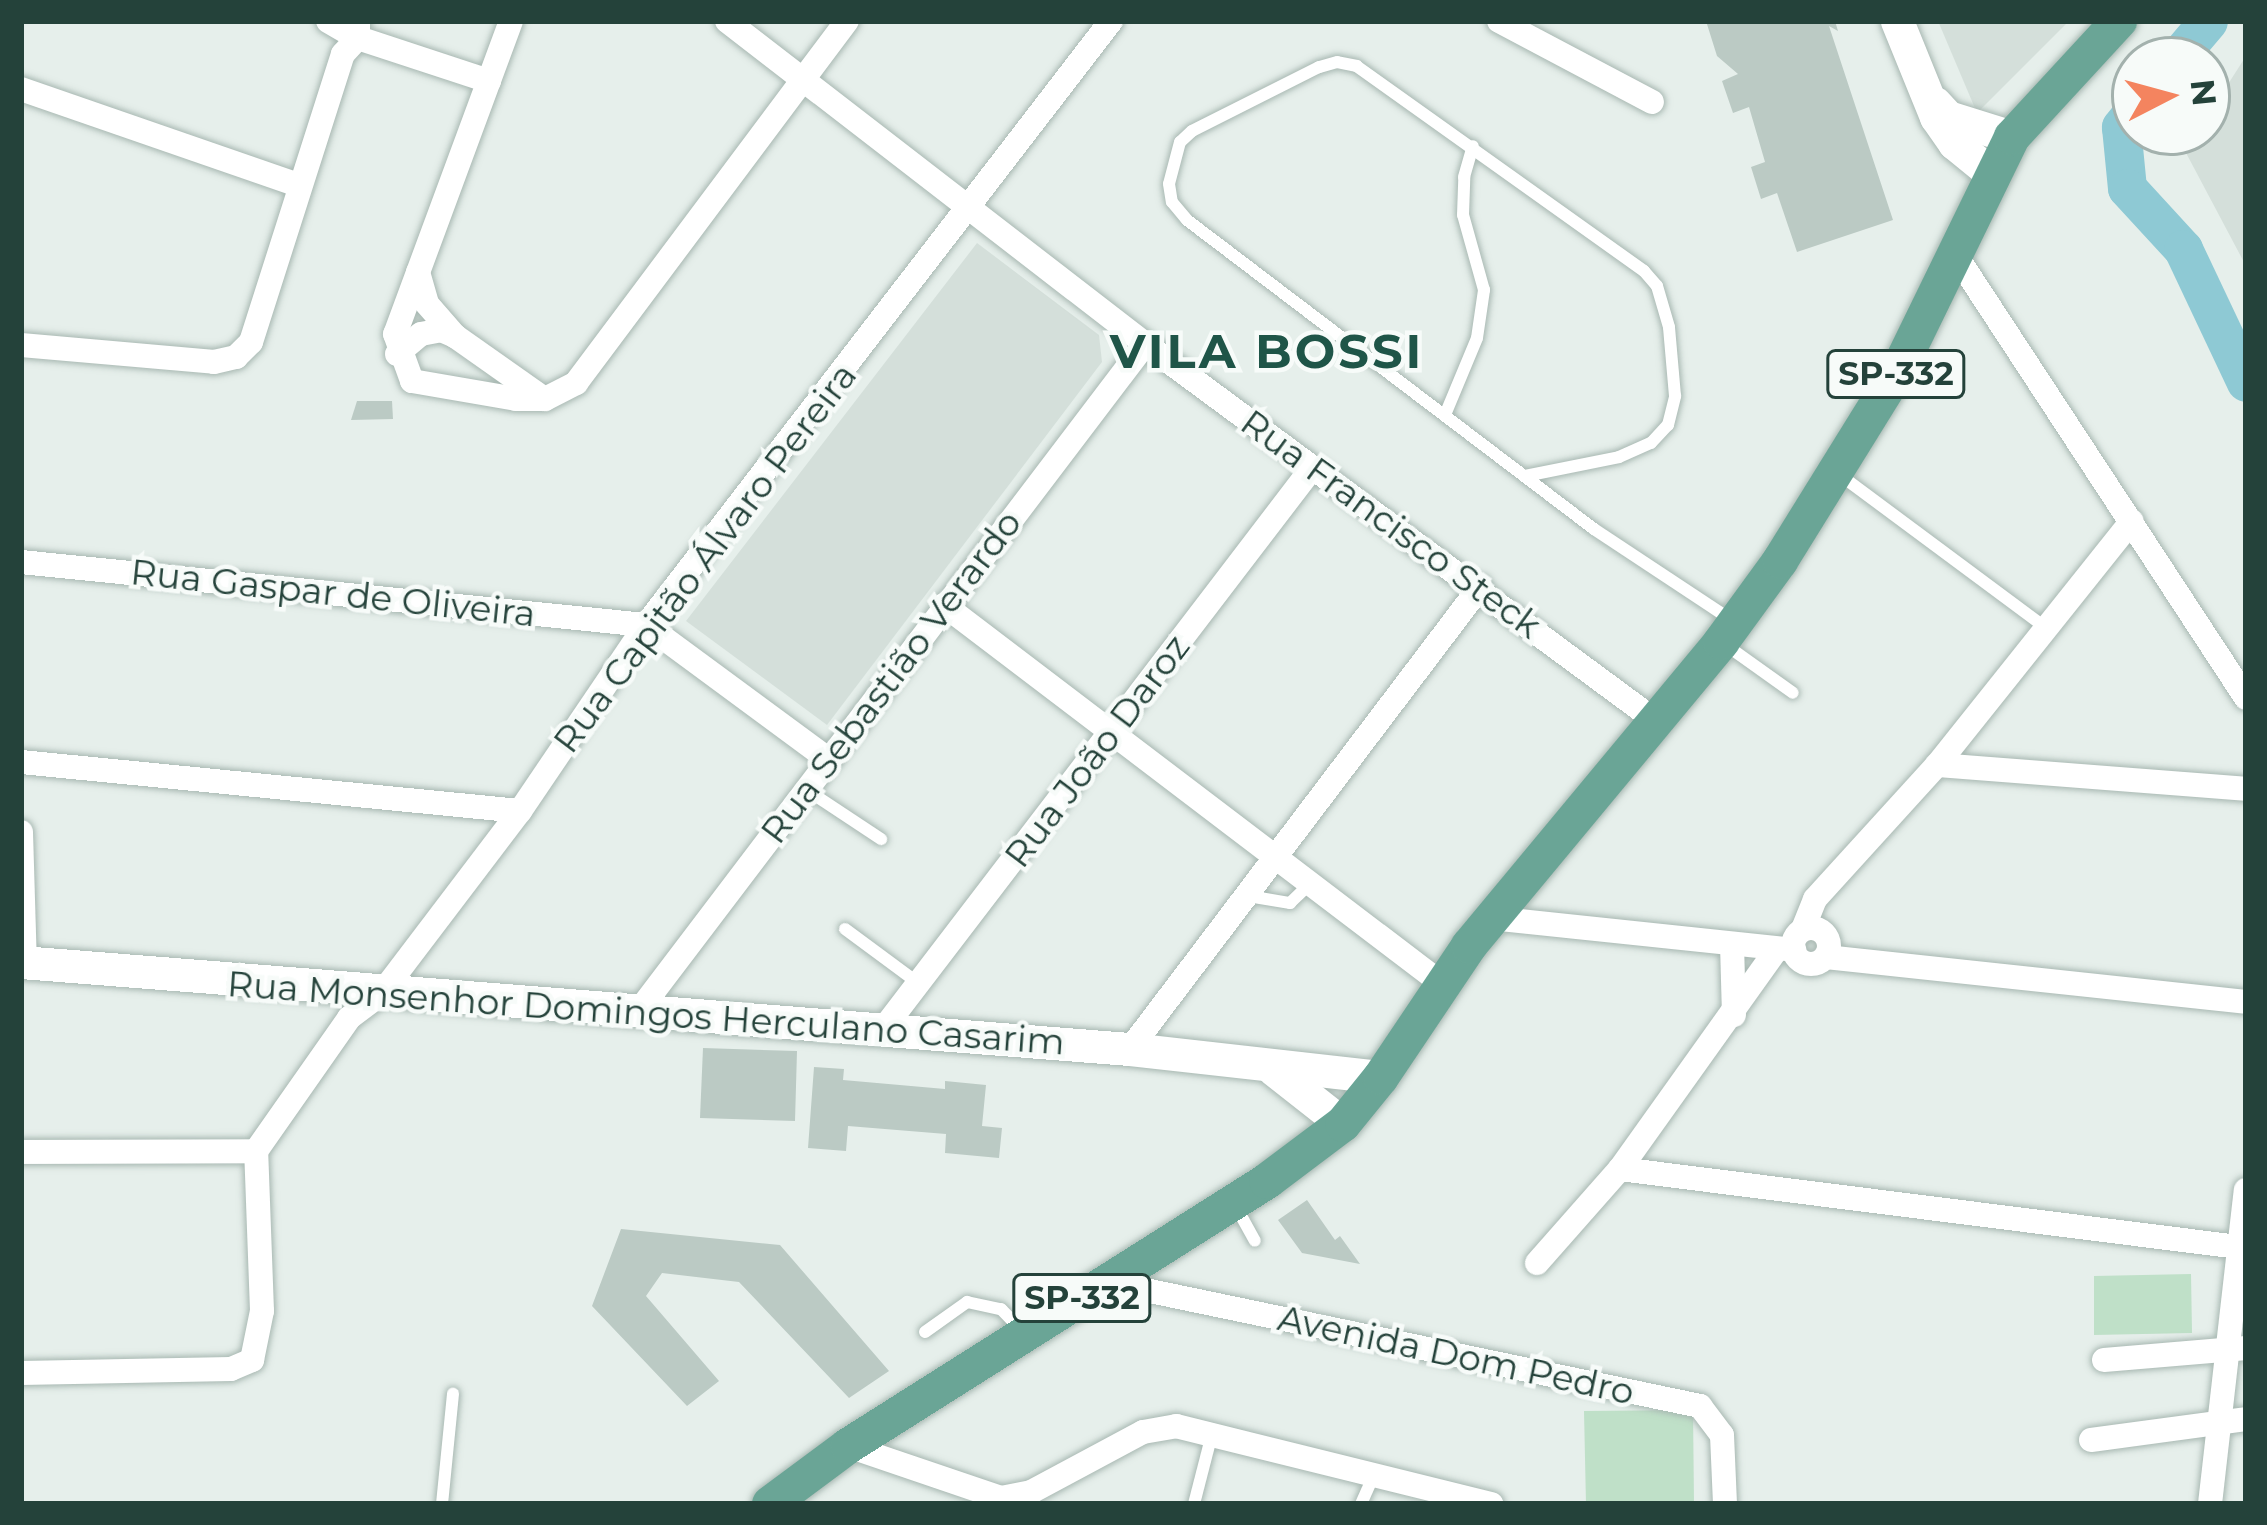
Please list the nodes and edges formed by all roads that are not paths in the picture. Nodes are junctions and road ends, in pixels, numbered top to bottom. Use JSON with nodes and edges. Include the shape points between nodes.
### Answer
{"nodes":[{"id":1,"x":328,"y":21,"type":"edge"},
{"id":2,"x":511,"y":21,"type":"edge"},
{"id":3,"x":727,"y":21,"type":"edge"},
{"id":4,"x":847,"y":21,"type":"edge"},
{"id":5,"x":1111,"y":21,"type":"edge"},
{"id":6,"x":1498,"y":21,"type":"edge"},
{"id":7,"x":1897,"y":21,"type":"edge"},
{"id":8,"x":2119,"y":21,"type":"edge"},
{"id":9,"x":358,"y":30,"type":"edge"},
{"id":10,"x":489,"y":81,"type":"junction"},
{"id":11,"x":802,"y":82,"type":"junction"},
{"id":12,"x":21,"y":89,"type":"edge"},
{"id":13,"x":1926,"y":93,"type":"junction"},
{"id":14,"x":1652,"y":102,"type":"dead end"},
{"id":15,"x":2012,"y":137,"type":"junction"},
{"id":16,"x":1472,"y":146,"type":"junction"},
{"id":17,"x":1992,"y":174,"type":"junction"},
{"id":18,"x":299,"y":185,"type":"junction"},
{"id":19,"x":972,"y":207,"type":"junction"},
{"id":20,"x":1957,"y":257,"type":"junction"},
{"id":21,"x":418,"y":272,"type":"junction"},
{"id":22,"x":454,"y":336,"type":"junction"},
{"id":23,"x":1145,"y":344,"type":"junction"},
{"id":24,"x":21,"y":345,"type":"edge"},
{"id":25,"x":397,"y":354,"type":"junction"},
{"id":26,"x":485,"y":359,"type":"junction"},
{"id":27,"x":470,"y":394,"type":"junction"},
{"id":28,"x":545,"y":399,"type":"junction"},
{"id":29,"x":1444,"y":415,"type":"junction"},
{"id":30,"x":1312,"y":468,"type":"junction"},
{"id":31,"x":1839,"y":474,"type":"junction"},
{"id":32,"x":1525,"y":476,"type":"junction"},
{"id":33,"x":2132,"y":520,"type":"junction"},
{"id":34,"x":21,"y":562,"type":"edge"},
{"id":35,"x":1480,"y":587,"type":"junction"},
{"id":36,"x":944,"y":605,"type":"junction"},
{"id":37,"x":646,"y":625,"type":"junction"},
{"id":38,"x":2046,"y":628,"type":"junction"},
{"id":39,"x":1728,"y":632,"type":"junction"},
{"id":40,"x":1793,"y":693,"type":"dead end"},
{"id":41,"x":2246,"y":698,"type":"edge"},
{"id":42,"x":1655,"y":721,"type":"junction"},
{"id":43,"x":1113,"y":732,"type":"junction"},
{"id":44,"x":828,"y":759,"type":"junction"},
{"id":45,"x":21,"y":762,"type":"edge"},
{"id":46,"x":1937,"y":766,"type":"junction"},
{"id":47,"x":806,"y":789,"type":"junction"},
{"id":48,"x":2246,"y":789,"type":"edge"},
{"id":49,"x":520,"y":811,"type":"junction"},
{"id":50,"x":21,"y":832,"type":"edge"},
{"id":51,"x":881,"y":839,"type":"dead end"},
{"id":52,"x":1279,"y":856,"type":"junction"},
{"id":53,"x":1312,"y":882,"type":"junction"},
{"id":54,"x":1248,"y":896,"type":"junction"},
{"id":55,"x":1491,"y":918,"type":"junction"},
{"id":56,"x":844,"y":929,"type":"dead end"},
{"id":57,"x":1732,"y":944,"type":"junction"},
{"id":58,"x":1805,"y":944,"type":"junction"},
{"id":59,"x":23,"y":962,"type":"edge"},
{"id":60,"x":918,"y":983,"type":"junction"},
{"id":61,"x":1441,"y":983,"type":"junction"},
{"id":62,"x":381,"y":994,"type":"junction"},
{"id":63,"x":2246,"y":1002,"type":"edge"},
{"id":64,"x":638,"y":1012,"type":"junction"},
{"id":65,"x":1734,"y":1015,"type":"junction"},
{"id":66,"x":881,"y":1032,"type":"junction"},
{"id":67,"x":1130,"y":1049,"type":"junction"},
{"id":68,"x":1266,"y":1065,"type":"junction"},
{"id":69,"x":1381,"y":1077,"type":"junction"},
{"id":70,"x":1343,"y":1124,"type":"junction"},
{"id":71,"x":256,"y":1151,"type":"junction"},
{"id":72,"x":21,"y":1152,"type":"edge"},
{"id":73,"x":1620,"y":1169,"type":"junction"},
{"id":74,"x":2246,"y":1190,"type":"edge"},
{"id":75,"x":1233,"y":1202,"type":"junction"},
{"id":76,"x":1255,"y":1241,"type":"dead end"},
{"id":77,"x":2238,"y":1247,"type":"junction"},
{"id":78,"x":1537,"y":1263,"type":"dead end"},
{"id":79,"x":1107,"y":1282,"type":"junction"},
{"id":80,"x":925,"y":1332,"type":"dead end"},
{"id":81,"x":1025,"y":1334,"type":"junction"},
{"id":82,"x":2236,"y":1350,"type":"edge"},
{"id":83,"x":2104,"y":1360,"type":"dead end"},
{"id":84,"x":21,"y":1373,"type":"edge"},
{"id":85,"x":453,"y":1394,"type":"dead end"},
{"id":86,"x":2246,"y":1419,"type":"edge"},
{"id":87,"x":2218,"y":1423,"type":"junction"},
{"id":88,"x":1212,"y":1433,"type":"junction"},
{"id":89,"x":2091,"y":1440,"type":"dead end"},
{"id":90,"x":848,"y":1446,"type":"junction"},
{"id":91,"x":1375,"y":1474,"type":"junction"},
{"id":92,"x":442,"y":1504,"type":"edge"},
{"id":93,"x":770,"y":1504,"type":"edge"},
{"id":94,"x":1194,"y":1504,"type":"edge"},
{"id":95,"x":1361,"y":1504,"type":"edge"},
{"id":96,"x":1492,"y":1504,"type":"edge"},
{"id":97,"x":1725,"y":1504,"type":"edge"},
{"id":98,"x":2210,"y":1504,"type":"edge"}],
"edges":[{"from":1,"to":9,"type":"street"},
{"from":2,"to":10,"type":"street"},
{"from":3,"to":11,"type":"street","name":"Rua Francisco Steck"},
{"from":4,"to":11,"type":"street"},
{"from":5,"to":19,"type":"street","name":"Rua Capitão Álvaro Pereira"},
{"from":6,"to":14,"type":"street"},
{"from":7,"to":13,"type":"main road"},
{"from":8,"to":15,"type":"main road","number":"SP-332"},
{"from":9,"to":10,"type":"street"},
{"from":9,"to":18,"type":"street"},
{"from":10,"to":21,"type":"street"},
{"from":11,"to":19,"type":"street","name":"Rua Francisco Steck"},
{"from":11,"to":28,"type":"street","via":[[586,371]]},
{"from":12,"to":18,"type":"street"},
{"from":13,"to":15,"type":"main road","via":[[1948,117]]},
{"from":13,"to":17,"type":"main road","via":[[1954,143]]},
{"from":15,"to":17,"type":"main road","number":"SP-332"},
{"from":16,"to":29,"type":"lane","via":[[1463,215],[1484,290],[1477,338]]},
{"from":16,"to":29,"type":"lane","via":[[1357,66],[1337,62],[1192,130],[1172,159],[1168,184],[1187,220]]},
{"from":16,"to":32,"type":"lane","via":[[1644,271],[1669,328],[1675,396],[1668,425],[1651,443]]},
{"from":17,"to":20,"type":"main road","number":"SP-332"},
{"from":18,"to":24,"type":"street","via":[[251,342],[236,357],[214,362]]},
{"from":19,"to":23,"type":"street","name":"Rua Francisco Steck"},
{"from":19,"to":37,"type":"street","name":"Rua Capitão Álvaro Pereira"},
{"from":20,"to":31,"type":"main road","number":"SP-332"},
{"from":20,"to":33,"type":"street"},
{"from":21,"to":22,"type":"street","via":[[427,304]]},
{"from":21,"to":25,"type":"street","via":[[394,334]]},
{"from":22,"to":25,"type":"street","via":[[421,334]]},
{"from":22,"to":26,"type":"street"},
{"from":23,"to":30,"type":"street","name":"Rua Francisco Steck"},
{"from":23,"to":36,"type":"street","name":"Rua Sebastião Verardo"},
{"from":25,"to":27,"type":"street","via":[[412,382]]},
{"from":26,"to":27,"type":"street","via":[[484,380]]},
{"from":26,"to":28,"type":"street"},
{"from":27,"to":28,"type":"street"},
{"from":29,"to":32,"type":"lane"},
{"from":30,"to":35,"type":"street","name":"Rua Francisco Steck"},
{"from":30,"to":43,"type":"street","name":"Rua João Daroz"},
{"from":31,"to":38,"type":"lane"},
{"from":31,"to":39,"type":"main road","number":"SP-332"},
{"from":32,"to":39,"type":"lane"},
{"from":33,"to":38,"type":"street"},
{"from":33,"to":41,"type":"street"},
{"from":34,"to":37,"type":"street","name":"Rua Gaspar de Oliveira"},
{"from":35,"to":42,"type":"street","name":"Rua Francisco Steck"},
{"from":35,"to":52,"type":"street"},
{"from":36,"to":43,"type":"street"},
{"from":36,"to":44,"type":"street","name":"Rua Sebastião Verardo"},
{"from":37,"to":44,"type":"street"},
{"from":37,"to":49,"type":"street","name":"Rua Capitão Álvaro Pereira"},
{"from":38,"to":46,"type":"street"},
{"from":39,"to":40,"type":"lane"},
{"from":39,"to":42,"type":"main road","number":"SP-332"},
{"from":42,"to":55,"type":"main road","number":"SP-332"},
{"from":43,"to":52,"type":"street"},
{"from":43,"to":60,"type":"street","name":"Rua João Daroz"},
{"from":44,"to":47,"type":"street","name":"Rua Sebastião Verardo"},
{"from":45,"to":49,"type":"street"},
{"from":46,"to":48,"type":"street"},
{"from":46,"to":58,"type":"street","via":[[1815,899]]},
{"from":47,"to":51,"type":"lane"},
{"from":47,"to":64,"type":"street","name":"Rua Sebastião Verardo"},
{"from":49,"to":62,"type":"street","name":"Rua Capitão Álvaro Pereira"},
{"from":50,"to":59,"type":"street"},
{"from":52,"to":53,"type":"street"},
{"from":52,"to":54,"type":"street"},
{"from":53,"to":54,"type":"lane","via":[[1291,903]]},
{"from":53,"to":61,"type":"street"},
{"from":54,"to":67,"type":"street"},
{"from":55,"to":57,"type":"street"},
{"from":55,"to":61,"type":"main road","number":"SP-332"},
{"from":56,"to":60,"type":"lane"},
{"from":57,"to":58,"type":"street"},
{"from":57,"to":65,"type":"street"},
{"from":58,"to":63,"type":"street"},
{"from":58,"to":65,"type":"street"},
{"from":59,"to":62,"type":"main road","name":"Rua Monsenhor Domingos Herculano Casarim"},
{"from":60,"to":66,"type":"street","name":"Rua João Daroz"},
{"from":61,"to":69,"type":"main road","number":"SP-332"},
{"from":62,"to":64,"type":"main road","name":"Rua Monsenhor Domingos Herculano Casarim"},
{"from":62,"to":71,"type":"street","name":"Rua Capitão Álvaro Pereira","via":[[349,1018]]},
{"from":64,"to":66,"type":"main road","name":"Rua Monsenhor Domingos Herculano Casarim"},
{"from":65,"to":73,"type":"street"},
{"from":66,"to":67,"type":"main road","name":"Rua Monsenhor Domingos Herculano Casarim"},
{"from":67,"to":68,"type":"main road","name":"Rua Monsenhor Domingos Herculano Casarim"},
{"from":68,"to":69,"type":"main road","name":"Rua Monsenhor Domingos Herculano Casarim"},
{"from":68,"to":70,"type":"main road"},
{"from":69,"to":70,"type":"main road","number":"SP-332"},
{"from":70,"to":75,"type":"main road","number":"SP-332"},
{"from":71,"to":72,"type":"street"},
{"from":71,"to":84,"type":"street","via":[[262,1311],[252,1360],[231,1370]]},
{"from":73,"to":77,"type":"street"},
{"from":73,"to":78,"type":"street"},
{"from":74,"to":77,"type":"street"},
{"from":75,"to":76,"type":"lane"},
{"from":75,"to":79,"type":"main road","number":"SP-332"},
{"from":77,"to":82,"type":"street"},
{"from":79,"to":81,"type":"main road","number":"SP-332"},
{"from":79,"to":97,"type":"street","name":"Avenida Dom Pedro","via":[[1700,1406],[1721,1435]]},
{"from":80,"to":81,"type":"lane","via":[[967,1302],[1000,1309]]},
{"from":81,"to":90,"type":"main road","number":"SP-332"},
{"from":82,"to":83,"type":"street"},
{"from":82,"to":87,"type":"street"},
{"from":85,"to":92,"type":"lane"},
{"from":86,"to":87,"type":"street"},
{"from":87,"to":89,"type":"street"},
{"from":87,"to":98,"type":"street"},
{"from":88,"to":90,"type":"street","via":[[1160,1426],[1031,1492],[1001,1498]]},
{"from":88,"to":91,"type":"street"},
{"from":88,"to":94,"type":"lane"},
{"from":90,"to":93,"type":"main road","number":"SP-332"},
{"from":91,"to":95,"type":"lane"},
{"from":91,"to":96,"type":"street"}]}
